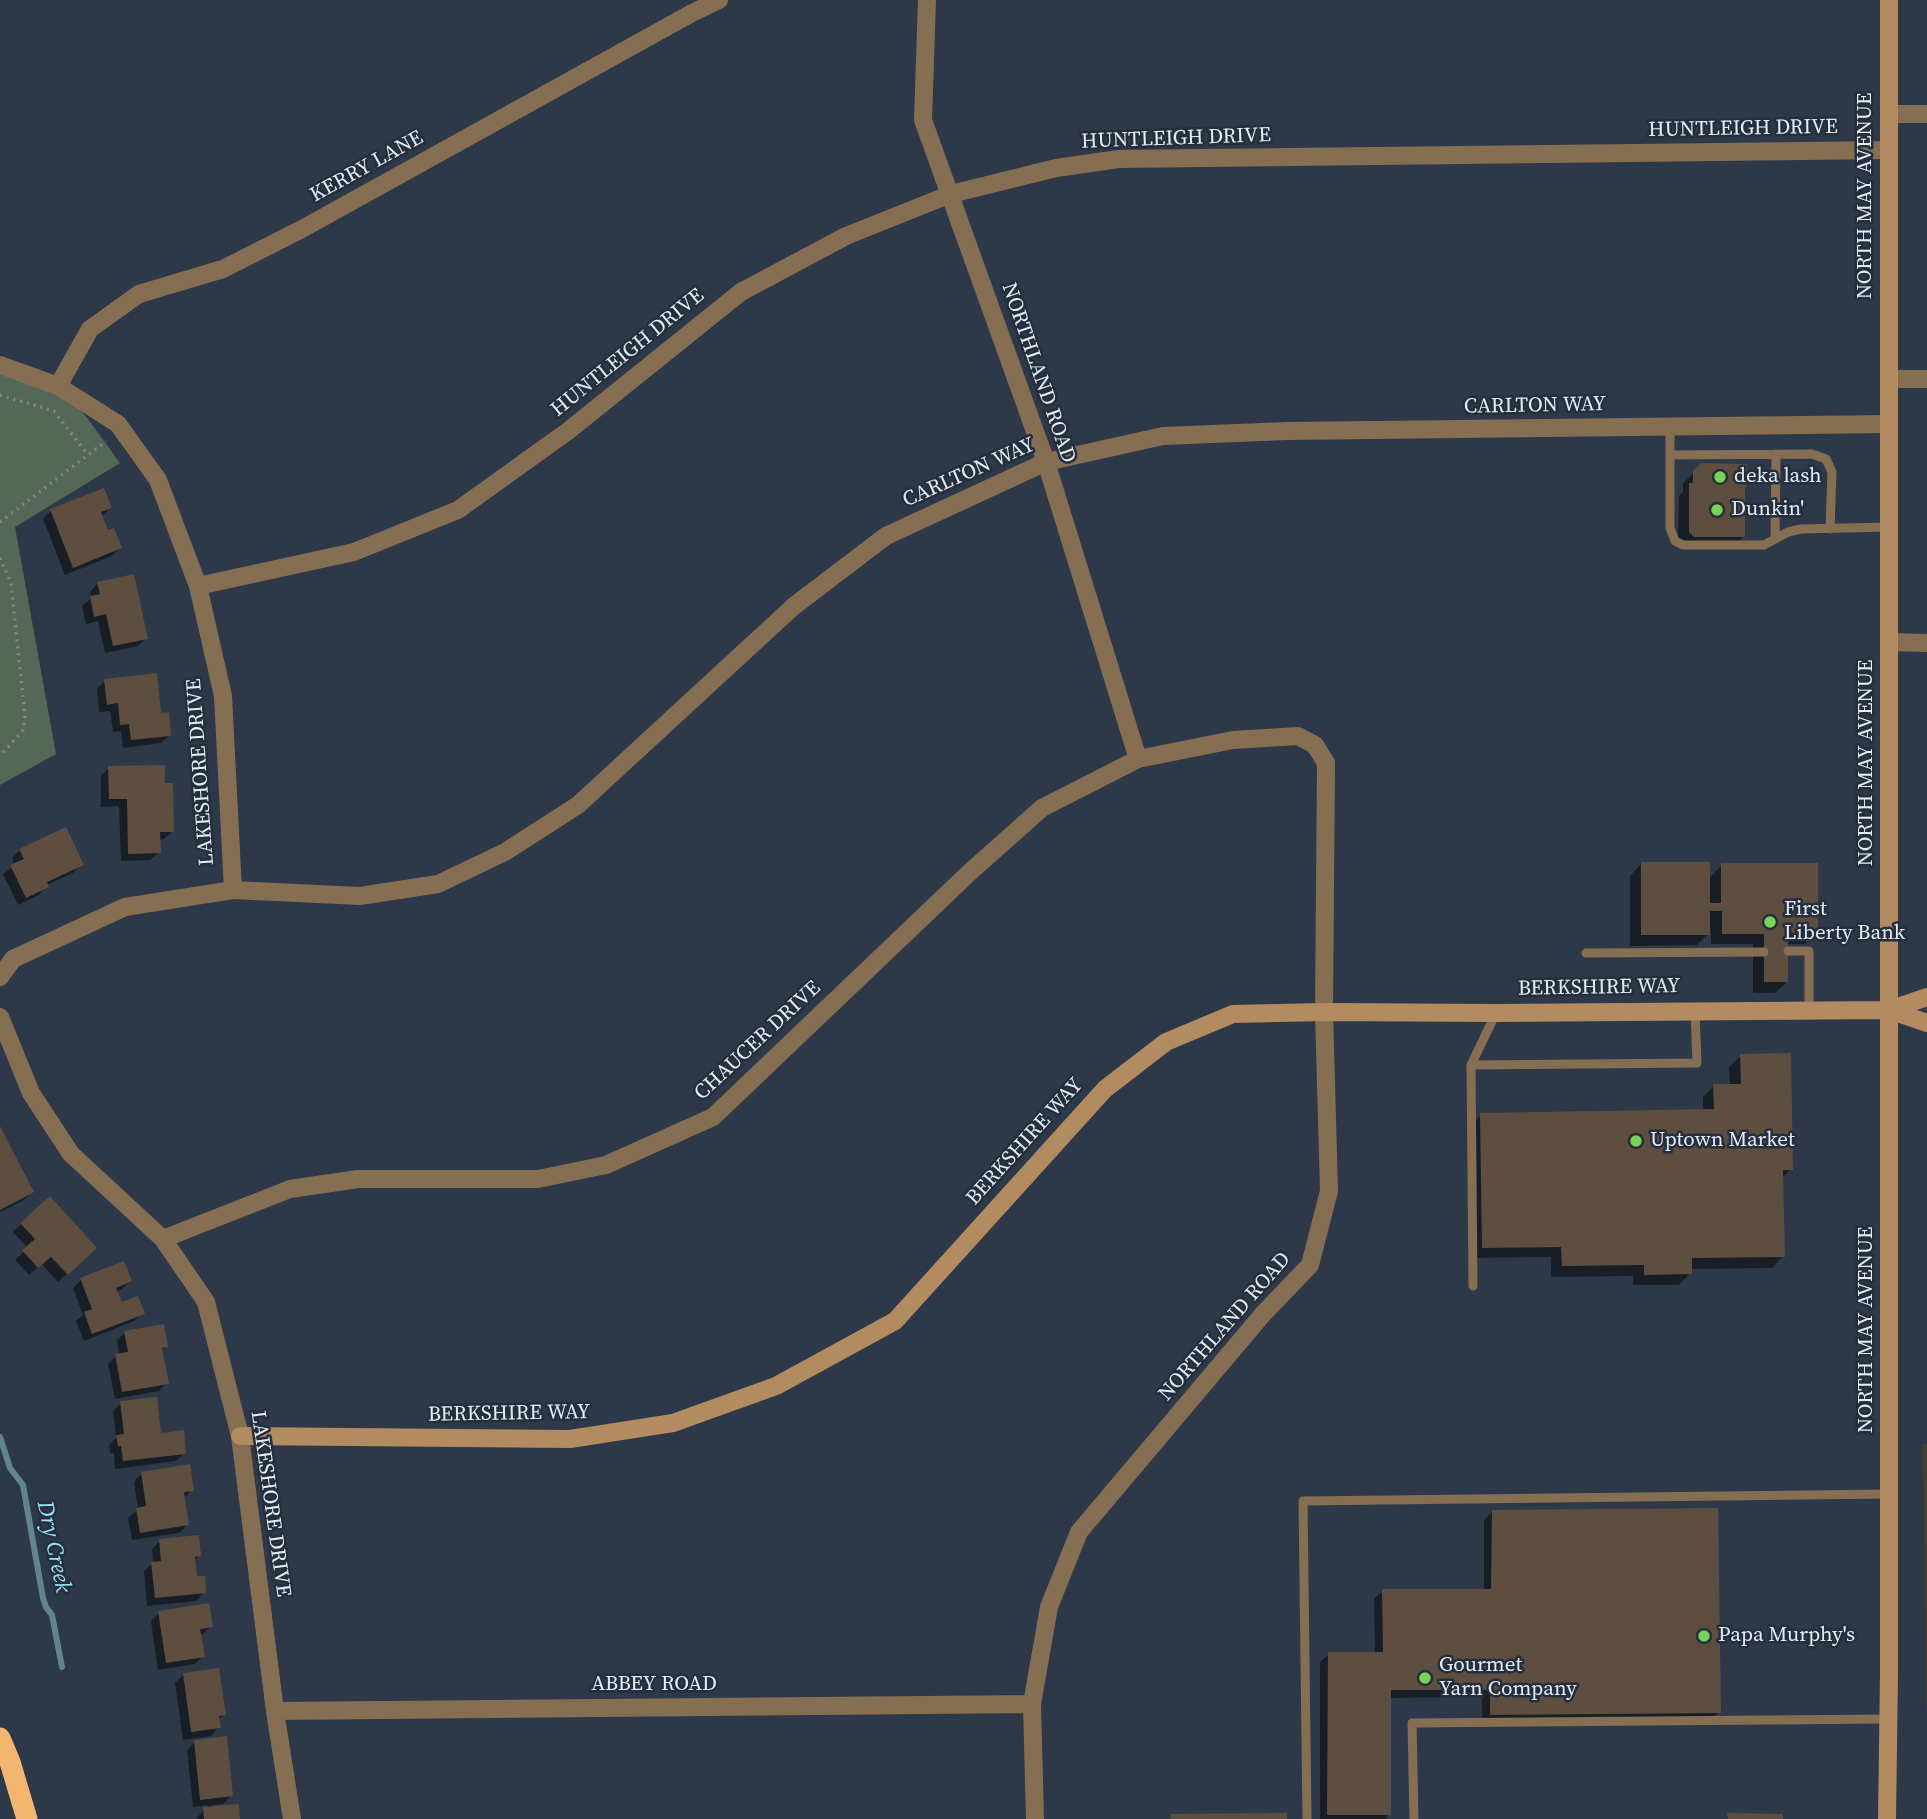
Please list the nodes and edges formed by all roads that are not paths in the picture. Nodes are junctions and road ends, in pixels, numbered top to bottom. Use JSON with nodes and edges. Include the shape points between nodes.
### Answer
{"nodes":[{"id":1,"x":719,"y":0,"type":"edge"},
{"id":2,"x":927,"y":0,"type":"edge"},
{"id":3,"x":1889,"y":0,"type":"edge"},
{"id":4,"x":1889,"y":114,"type":"junction"},
{"id":5,"x":1927,"y":114,"type":"edge"},
{"id":6,"x":1889,"y":150,"type":"junction"},
{"id":7,"x":951,"y":194,"type":"junction"},
{"id":8,"x":0,"y":365,"type":"edge"},
{"id":9,"x":1889,"y":379,"type":"junction"},
{"id":10,"x":1927,"y":379,"type":"edge"},
{"id":11,"x":58,"y":386,"type":"junction"},
{"id":12,"x":1889,"y":424,"type":"junction"},
{"id":13,"x":1670,"y":427,"type":"junction"},
{"id":14,"x":1776,"y":454,"type":"junction"},
{"id":15,"x":1670,"y":455,"type":"junction"},
{"id":16,"x":1046,"y":461,"type":"junction"},
{"id":17,"x":1889,"y":527,"type":"junction"},
{"id":18,"x":1830,"y":529,"type":"junction"},
{"id":19,"x":1775,"y":539,"type":"junction"},
{"id":20,"x":198,"y":586,"type":"junction"},
{"id":21,"x":1889,"y":642,"type":"junction"},
{"id":22,"x":1927,"y":643,"type":"edge"},
{"id":23,"x":1315,"y":745,"type":"joint"},
{"id":24,"x":1138,"y":759,"type":"junction"},
{"id":25,"x":233,"y":890,"type":"junction"},
{"id":26,"x":1788,"y":951,"type":"dead end"},
{"id":27,"x":1764,"y":952,"type":"dead end"},
{"id":28,"x":1586,"y":953,"type":"dead end"},
{"id":29,"x":0,"y":977,"type":"edge"},
{"id":30,"x":1927,"y":998,"type":"edge"},
{"id":31,"x":1809,"y":1009,"type":"junction"},
{"id":32,"x":1695,"y":1010,"type":"junction"},
{"id":33,"x":1889,"y":1010,"type":"junction"},
{"id":34,"x":1324,"y":1012,"type":"junction"},
{"id":35,"x":1496,"y":1013,"type":"junction"},
{"id":36,"x":0,"y":1017,"type":"edge"},
{"id":37,"x":1927,"y":1023,"type":"edge"},
{"id":38,"x":1471,"y":1065,"type":"junction"},
{"id":39,"x":163,"y":1239,"type":"junction"},
{"id":40,"x":1473,"y":1286,"type":"dead end"},
{"id":41,"x":240,"y":1436,"type":"junction"},
{"id":42,"x":1889,"y":1494,"type":"junction"},
{"id":43,"x":1032,"y":1704,"type":"junction"},
{"id":44,"x":275,"y":1711,"type":"junction"},
{"id":45,"x":1888,"y":1719,"type":"junction"},
{"id":46,"x":0,"y":1738,"type":"edge"},
{"id":47,"x":27,"y":1819,"type":"edge"},
{"id":48,"x":292,"y":1819,"type":"edge"},
{"id":49,"x":1035,"y":1819,"type":"edge"},
{"id":50,"x":1307,"y":1819,"type":"edge"},
{"id":51,"x":1414,"y":1819,"type":"edge"},
{"id":52,"x":1887,"y":1819,"type":"edge"}],
"edges":[{"from":1,"to":11,"type":"street","name":"KERRY LANE","via":[[302,229],[223,269],[139,294],[90,329]]},
{"from":2,"to":7,"type":"street","name":"NORTHLAND ROAD","via":[[923,120]]},
{"from":3,"to":4,"type":"street","name":"NORTH MAY AVENUE"},
{"from":4,"to":5,"type":"street"},
{"from":4,"to":6,"type":"street","name":"NORTH MAY AVENUE"},
{"from":6,"to":7,"type":"street","name":"HUNTLEIGH DRIVE","via":[[1119,159],[1056,168]]},
{"from":6,"to":9,"type":"street","name":"NORTH MAY AVENUE"},
{"from":7,"to":16,"type":"street","name":"NORTHLAND ROAD"},
{"from":7,"to":20,"type":"street","name":"HUNTLEIGH DRIVE","via":[[846,236],[741,292],[568,431],[458,510],[354,552]]},
{"from":8,"to":11,"type":"street","name":"LAKESHORE DRIVE"},
{"from":9,"to":10,"type":"street"},
{"from":9,"to":12,"type":"street","name":"NORTH MAY AVENUE"},
{"from":11,"to":20,"type":"street","name":"LAKESHORE DRIVE","via":[[118,424],[158,480]]},
{"from":12,"to":13,"type":"street","name":"CARLTON WAY"},
{"from":12,"to":17,"type":"street","name":"NORTH MAY AVENUE"},
{"from":13,"to":15,"type":"lane"},
{"from":13,"to":16,"type":"street","name":"CARLTON WAY","via":[[1163,436]]},
{"from":14,"to":15,"type":"lane"},
{"from":14,"to":18,"type":"lane","via":[[1812,454],[1826,459],[1832,472]]},
{"from":14,"to":19,"type":"lane"},
{"from":15,"to":19,"type":"lane","via":[[1670,528],[1675,541],[1683,545],[1764,545]]},
{"from":16,"to":24,"type":"street","name":"NORTHLAND ROAD"},
{"from":16,"to":25,"type":"street","name":"CARLTON WAY","via":[[886,536],[794,606],[578,805],[505,852],[438,884],[360,896]]},
{"from":17,"to":18,"type":"lane"},
{"from":17,"to":21,"type":"street","name":"NORTH MAY AVENUE"},
{"from":18,"to":19,"type":"lane","via":[[1801,529]]},
{"from":20,"to":25,"type":"street","name":"LAKESHORE DRIVE","via":[[223,696]]},
{"from":21,"to":22,"type":"street"},
{"from":21,"to":33,"type":"street","name":"NORTH MAY AVENUE"},
{"from":23,"to":24,"type":"street","name":"CHAUCER DRIVE","via":[[1298,736],[1246,739]]},
{"from":23,"to":34,"type":"street","name":"NORTHLAND ROAD","via":[[1326,763]]},
{"from":24,"to":39,"type":"street","name":"CHAUCER DRIVE","via":[[1042,808],[713,1117],[606,1165],[538,1179],[358,1179],[290,1189]]},
{"from":25,"to":29,"type":"street","name":"LAKESHORE DRIVE","via":[[125,907],[13,959]]},
{"from":26,"to":31,"type":"lane","via":[[1809,951]]},
{"from":27,"to":28,"type":"lane"},
{"from":30,"to":33,"type":"street"},
{"from":31,"to":32,"type":"street","name":"BERKSHIRE WAY"},
{"from":31,"to":33,"type":"street","name":"BERKSHIRE WAY"},
{"from":32,"to":35,"type":"street","name":"BERKSHIRE WAY"},
{"from":32,"to":38,"type":"lane","via":[[1697,1063]]},
{"from":33,"to":37,"type":"street"},
{"from":33,"to":42,"type":"street","name":"NORTH MAY AVENUE"},
{"from":34,"to":35,"type":"street","name":"BERKSHIRE WAY"},
{"from":34,"to":41,"type":"street","name":"BERKSHIRE WAY","via":[[1233,1014],[1166,1042],[1105,1089],[895,1321],[776,1386],[673,1423],[570,1439]]},
{"from":34,"to":43,"type":"street","name":"NORTHLAND ROAD","via":[[1329,1191],[1310,1265],[1079,1532],[1049,1607]]},
{"from":35,"to":38,"type":"lane"},
{"from":36,"to":39,"type":"street","name":"LAKESHORE DRIVE","via":[[31,1093],[71,1154]]},
{"from":38,"to":40,"type":"lane"},
{"from":39,"to":41,"type":"street","name":"LAKESHORE DRIVE","via":[[206,1302]]},
{"from":41,"to":44,"type":"street","name":"LAKESHORE DRIVE"},
{"from":42,"to":45,"type":"street","name":"NORTH MAY AVENUE"},
{"from":42,"to":50,"type":"lane","via":[[1303,1501]]},
{"from":43,"to":44,"type":"street","name":"ABBEY ROAD"},
{"from":43,"to":49,"type":"street","name":"NORTHLAND ROAD"},
{"from":44,"to":48,"type":"street","name":"LAKESHORE DRIVE"},
{"from":45,"to":51,"type":"lane","via":[[1412,1723]]},
{"from":45,"to":52,"type":"street","name":"NORTH MAY AVENUE"},
{"from":46,"to":47,"type":"highway"}]}
